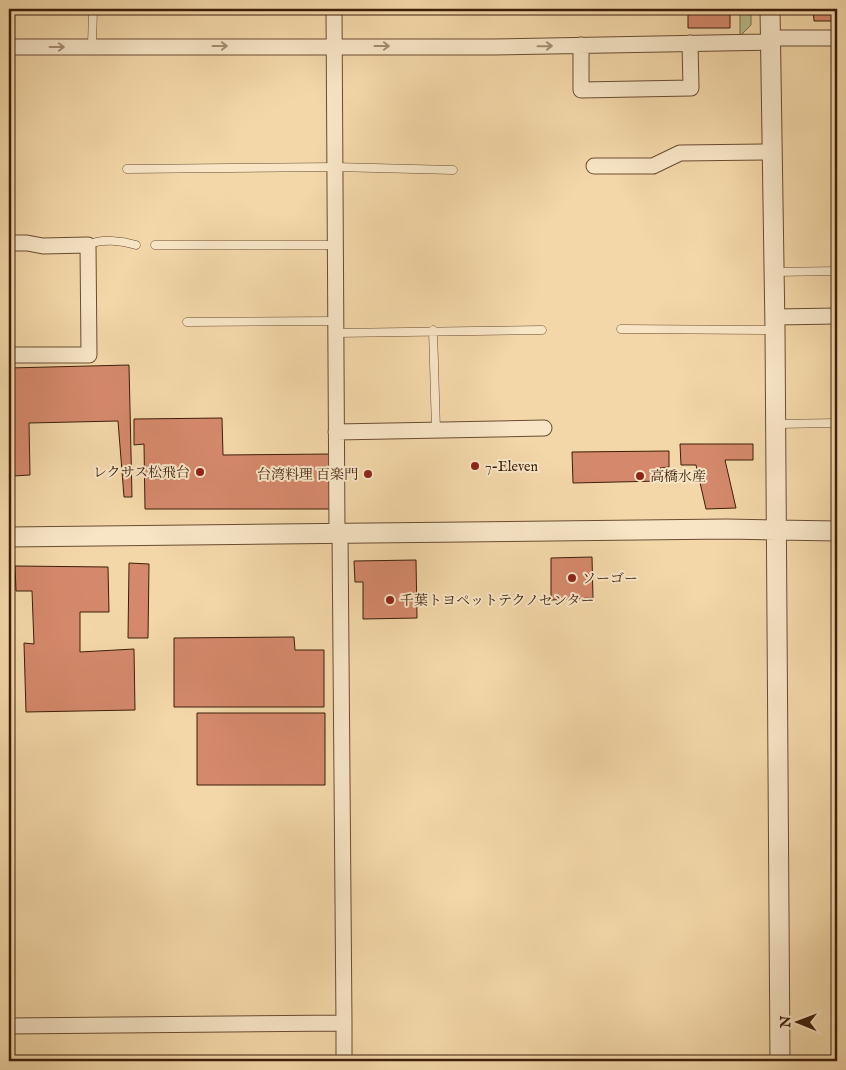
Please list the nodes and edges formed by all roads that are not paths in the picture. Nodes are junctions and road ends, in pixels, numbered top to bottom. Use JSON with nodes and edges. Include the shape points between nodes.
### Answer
{"nodes":[{"id":1,"x":93,"y":9,"type":"edge"},
{"id":2,"x":334,"y":9,"type":"edge"},
{"id":3,"x":770,"y":9,"type":"edge"},
{"id":4,"x":837,"y":38,"type":"edge"},
{"id":5,"x":771,"y":40,"type":"junction"},
{"id":6,"x":690,"y":43,"type":"junction"},
{"id":7,"x":92,"y":46,"type":"junction"},
{"id":8,"x":334,"y":46,"type":"junction"},
{"id":9,"x":581,"y":46,"type":"junction"},
{"id":10,"x":9,"y":47,"type":"edge"},
{"id":11,"x":772,"y":152,"type":"junction"},
{"id":12,"x":594,"y":166,"type":"dead end"},
{"id":13,"x":335,"y":167,"type":"junction"},
{"id":14,"x":127,"y":169,"type":"dead end"},
{"id":15,"x":453,"y":170,"type":"dead end"},
{"id":16,"x":9,"y":243,"type":"edge"},
{"id":17,"x":88,"y":245,"type":"junction"},
{"id":18,"x":136,"y":245,"type":"dead end"},
{"id":19,"x":155,"y":245,"type":"dead end"},
{"id":20,"x":335,"y":245,"type":"junction"},
{"id":21,"x":774,"y":272,"type":"junction"},
{"id":22,"x":837,"y":272,"type":"edge"},
{"id":23,"x":837,"y":316,"type":"edge"},
{"id":24,"x":187,"y":322,"type":"dead end"},
{"id":25,"x":775,"y":323,"type":"junction"},
{"id":26,"x":336,"y":327,"type":"junction"},
{"id":27,"x":621,"y":329,"type":"dead end"},
{"id":28,"x":433,"y":330,"type":"junction"},
{"id":29,"x":542,"y":330,"type":"dead end"},
{"id":30,"x":9,"y":355,"type":"edge"},
{"id":31,"x":837,"y":423,"type":"edge"},
{"id":32,"x":776,"y":424,"type":"junction"},
{"id":33,"x":544,"y":428,"type":"dead end"},
{"id":34,"x":436,"y":430,"type":"junction"},
{"id":35,"x":336,"y":432,"type":"junction"},
{"id":36,"x":776,"y":530,"type":"junction"},
{"id":37,"x":837,"y":531,"type":"edge"},
{"id":38,"x":338,"y":532,"type":"junction"},
{"id":39,"x":9,"y":537,"type":"edge"},
{"id":40,"x":344,"y":1023,"type":"junction"},
{"id":41,"x":9,"y":1026,"type":"edge"},
{"id":42,"x":344,"y":1061,"type":"edge"},
{"id":43,"x":780,"y":1061,"type":"edge"}],
"edges":[{"from":1,"to":7,"type":"lane"},
{"from":2,"to":8,"type":"street"},
{"from":3,"to":5,"type":"street"},
{"from":4,"to":5,"type":"street"},
{"from":5,"to":6,"type":"street"},
{"from":5,"to":11,"type":"street"},
{"from":6,"to":9,"type":"street"},
{"from":6,"to":9,"type":"street","via":[[690,88],[581,90]]},
{"from":7,"to":8,"type":"street","one_way":true},
{"from":10,"to":7,"type":"street","one_way":true},
{"from":8,"to":9,"type":"street","one_way":true},
{"from":8,"to":13,"type":"street"},
{"from":11,"to":12,"type":"street","via":[[680,153],[653,166]]},
{"from":11,"to":21,"type":"street"},
{"from":13,"to":14,"type":"lane"},
{"from":13,"to":15,"type":"lane"},
{"from":13,"to":20,"type":"street"},
{"from":16,"to":17,"type":"street"},
{"from":17,"to":18,"type":"lane","via":[[95,242]]},
{"from":17,"to":30,"type":"street","via":[[89,355]]},
{"from":19,"to":20,"type":"lane"},
{"from":20,"to":26,"type":"street"},
{"from":21,"to":22,"type":"lane"},
{"from":21,"to":25,"type":"street"},
{"from":23,"to":25,"type":"street"},
{"from":24,"to":26,"type":"lane"},
{"from":25,"to":27,"type":"lane"},
{"from":25,"to":32,"type":"street"},
{"from":26,"to":28,"type":"lane"},
{"from":26,"to":35,"type":"street"},
{"from":28,"to":29,"type":"lane"},
{"from":28,"to":34,"type":"lane"},
{"from":31,"to":32,"type":"lane"},
{"from":32,"to":36,"type":"street"},
{"from":33,"to":34,"type":"street"},
{"from":34,"to":35,"type":"street"},
{"from":35,"to":38,"type":"street"},
{"from":36,"to":37,"type":"street"},
{"from":36,"to":38,"type":"street"},
{"from":36,"to":43,"type":"street"},
{"from":38,"to":39,"type":"street"},
{"from":38,"to":40,"type":"street"},
{"from":40,"to":41,"type":"street"},
{"from":40,"to":42,"type":"street"}]}
